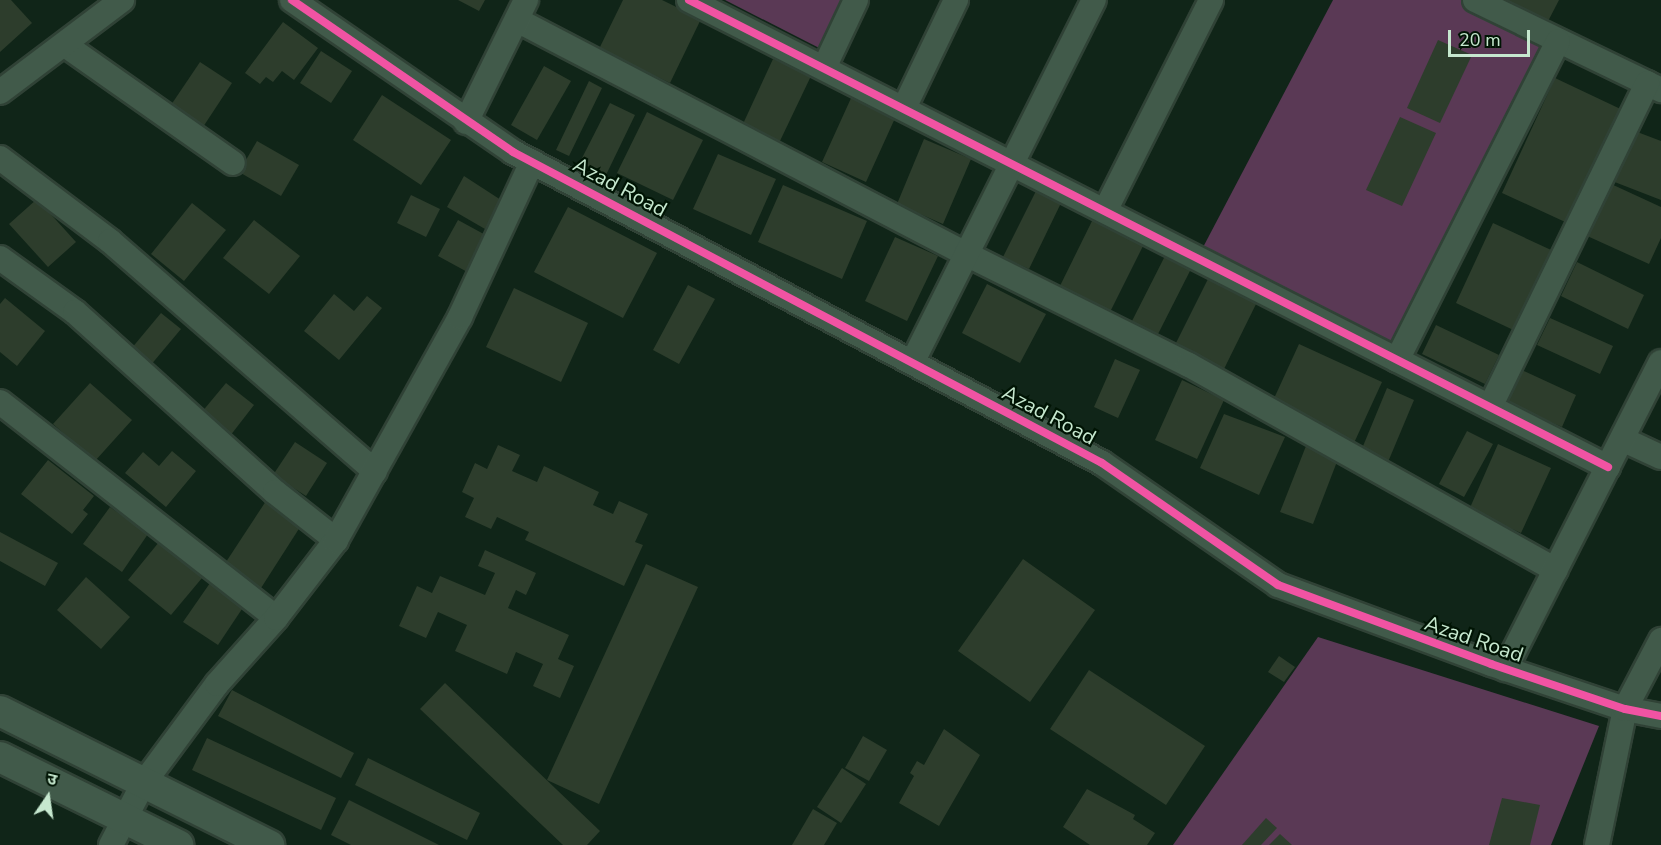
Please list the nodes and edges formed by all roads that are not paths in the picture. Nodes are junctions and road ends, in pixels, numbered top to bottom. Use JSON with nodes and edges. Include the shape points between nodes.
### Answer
{"nodes":[{"id":1,"x":122,"y":0,"type":"edge"},
{"id":2,"x":292,"y":0,"type":"edge"},
{"id":3,"x":689,"y":0,"type":"edge"},
{"id":4,"x":856,"y":0,"type":"edge"},
{"id":5,"x":956,"y":0,"type":"edge"},
{"id":6,"x":1094,"y":0,"type":"edge"},
{"id":7,"x":1211,"y":0,"type":"edge"},
{"id":8,"x":1475,"y":0,"type":"edge"},
{"id":9,"x":522,"y":10,"type":"edge"},
{"id":10,"x":1558,"y":41,"type":"junction"},
{"id":11,"x":65,"y":45,"type":"junction"},
{"id":12,"x":824,"y":68,"type":"junction"},
{"id":13,"x":1654,"y":86,"type":"edge"},
{"id":14,"x":0,"y":92,"type":"edge"},
{"id":15,"x":904,"y":108,"type":"junction"},
{"id":16,"x":466,"y":122,"type":"junction"},
{"id":17,"x":0,"y":158,"type":"edge"},
{"id":18,"x":532,"y":162,"type":"junction"},
{"id":19,"x":233,"y":164,"type":"dead end"},
{"id":20,"x":1011,"y":165,"type":"junction"},
{"id":21,"x":1105,"y":211,"type":"junction"},
{"id":22,"x":966,"y":254,"type":"junction"},
{"id":23,"x":0,"y":258,"type":"edge"},
{"id":24,"x":1397,"y":360,"type":"junction"},
{"id":25,"x":913,"y":361,"type":"junction"},
{"id":26,"x":1661,"y":362,"type":"edge"},
{"id":27,"x":0,"y":402,"type":"edge"},
{"id":28,"x":1490,"y":407,"type":"junction"},
{"id":29,"x":1622,"y":439,"type":"junction"},
{"id":30,"x":1661,"y":457,"type":"edge"},
{"id":31,"x":1608,"y":467,"type":"junction"},
{"id":32,"x":375,"y":471,"type":"junction"},
{"id":33,"x":336,"y":540,"type":"junction"},
{"id":34,"x":1556,"y":570,"type":"junction"},
{"id":35,"x":276,"y":618,"type":"junction"},
{"id":36,"x":1661,"y":640,"type":"edge"},
{"id":37,"x":1506,"y":669,"type":"junction"},
{"id":38,"x":1625,"y":710,"type":"junction"},
{"id":39,"x":0,"y":711,"type":"edge"},
{"id":40,"x":1661,"y":716,"type":"edge"},
{"id":41,"x":0,"y":757,"type":"edge"},
{"id":42,"x":143,"y":784,"type":"junction"},
{"id":43,"x":117,"y":832,"type":"edge"},
{"id":44,"x":178,"y":845,"type":"edge"},
{"id":45,"x":269,"y":845,"type":"edge"},
{"id":46,"x":1597,"y":845,"type":"edge"}],
"edges":[{"from":1,"to":11,"type":"street"},
{"from":2,"to":16,"type":"street","name":"Azad Road"},
{"from":3,"to":12,"type":"street"},
{"from":4,"to":12,"type":"street"},
{"from":5,"to":15,"type":"street"},
{"from":6,"to":20,"type":"street"},
{"from":7,"to":21,"type":"street"},
{"from":8,"to":10,"type":"street"},
{"from":9,"to":16,"type":"street"},
{"from":9,"to":22,"type":"street"},
{"from":10,"to":13,"type":"street"},
{"from":10,"to":24,"type":"street"},
{"from":11,"to":14,"type":"street"},
{"from":11,"to":19,"type":"street"},
{"from":12,"to":15,"type":"street"},
{"from":13,"to":28,"type":"street"},
{"from":15,"to":20,"type":"street"},
{"from":16,"to":18,"type":"street","name":"Azad Road"},
{"from":17,"to":32,"type":"street","via":[[110,241]]},
{"from":18,"to":25,"type":"street","name":"Azad Road"},
{"from":18,"to":32,"type":"street","via":[[460,317]]},
{"from":20,"to":21,"type":"street"},
{"from":20,"to":22,"type":"street"},
{"from":21,"to":24,"type":"street"},
{"from":22,"to":25,"type":"street"},
{"from":22,"to":34,"type":"street","via":[[1190,365]]},
{"from":23,"to":33,"type":"street","via":[[75,312],[275,492]]},
{"from":24,"to":28,"type":"street"},
{"from":25,"to":37,"type":"street","name":"Azad Road","via":[[1102,463],[1278,585]]},
{"from":26,"to":29,"type":"street"},
{"from":27,"to":35,"type":"street"},
{"from":28,"to":31,"type":"street"},
{"from":29,"to":30,"type":"street"},
{"from":29,"to":31,"type":"street"},
{"from":31,"to":34,"type":"street"},
{"from":32,"to":33,"type":"street"},
{"from":33,"to":35,"type":"street"},
{"from":34,"to":37,"type":"street"},
{"from":35,"to":42,"type":"street","via":[[218,684]]},
{"from":36,"to":38,"type":"street"},
{"from":37,"to":38,"type":"street","name":"Azad Road"},
{"from":38,"to":40,"type":"street","name":"Azad Road"},
{"from":38,"to":46,"type":"street"},
{"from":39,"to":42,"type":"street"},
{"from":41,"to":43,"type":"street"},
{"from":42,"to":43,"type":"street"},
{"from":42,"to":45,"type":"street"},
{"from":43,"to":44,"type":"street"}]}
